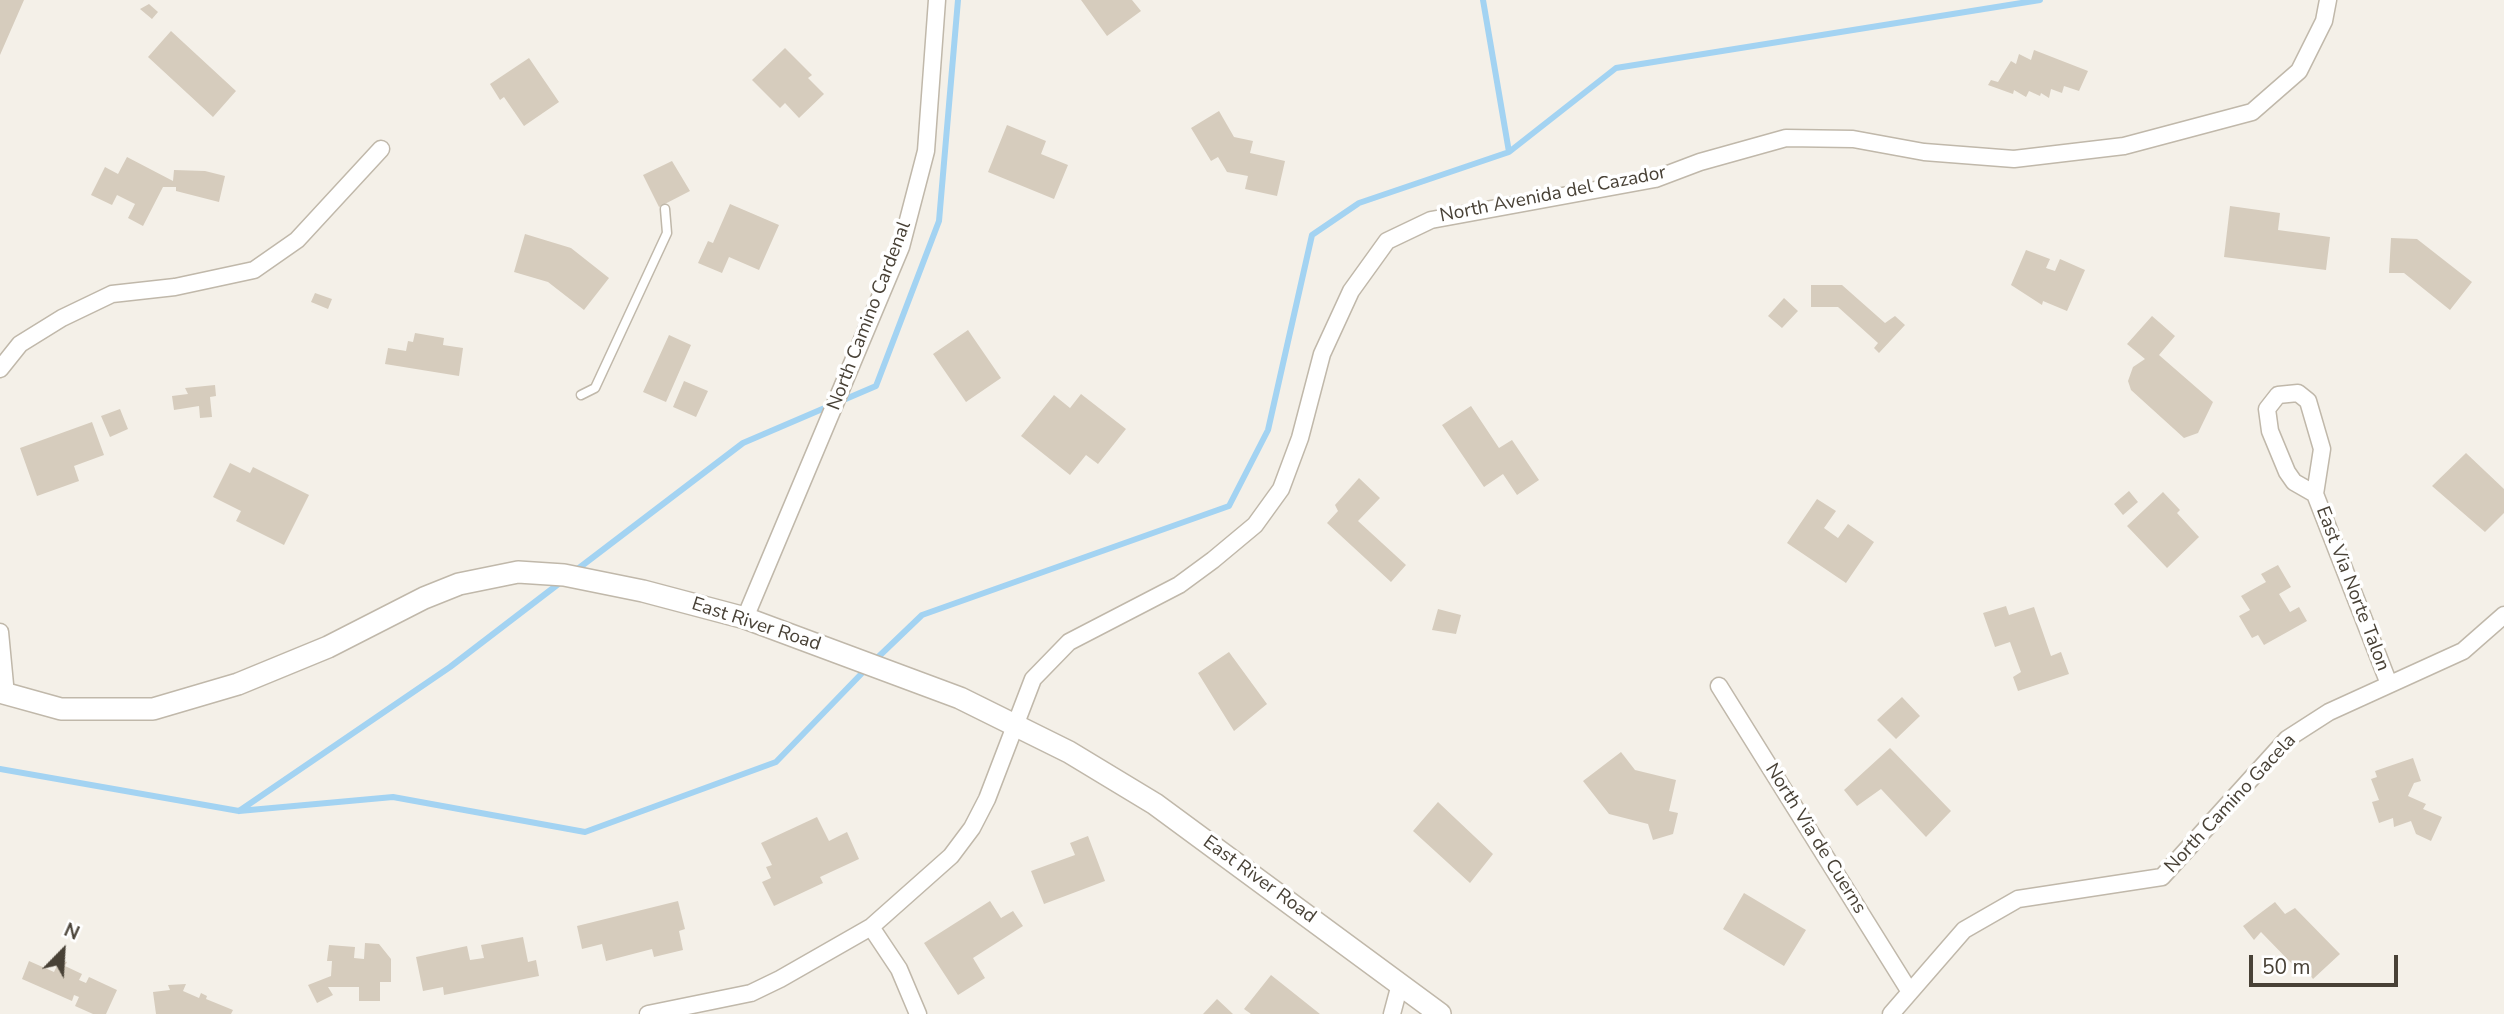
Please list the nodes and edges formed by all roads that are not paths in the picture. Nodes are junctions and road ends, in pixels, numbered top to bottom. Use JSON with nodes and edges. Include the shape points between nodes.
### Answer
{"nodes":[{"id":1,"x":937,"y":0,"type":"edge"},
{"id":2,"x":2329,"y":0,"type":"edge"},
{"id":3,"x":381,"y":149,"type":"dead end"},
{"id":4,"x":665,"y":209,"type":"dead end"},
{"id":5,"x":0,"y":369,"type":"edge"},
{"id":6,"x":581,"y":395,"type":"dead end"},
{"id":7,"x":2315,"y":494,"type":"junction"},
{"id":8,"x":2504,"y":615,"type":"edge"},
{"id":9,"x":745,"y":618,"type":"junction"},
{"id":10,"x":0,"y":632,"type":"edge"},
{"id":11,"x":2389,"y":684,"type":"junction"},
{"id":12,"x":1719,"y":686,"type":"dead end"},
{"id":13,"x":3,"y":694,"type":"edge"},
{"id":14,"x":1017,"y":725,"type":"junction"},
{"id":15,"x":871,"y":927,"type":"junction"},
{"id":16,"x":1400,"y":984,"type":"junction"},
{"id":17,"x":1910,"y":992,"type":"junction"},
{"id":18,"x":648,"y":1014,"type":"edge"},
{"id":19,"x":919,"y":1014,"type":"edge"},
{"id":20,"x":1392,"y":1014,"type":"edge"},
{"id":21,"x":1440,"y":1014,"type":"edge"},
{"id":22,"x":1891,"y":1014,"type":"edge"}],
"edges":[{"from":1,"to":9,"type":"street","name":"North Camino Cardenal","via":[[926,151],[901,247]]},
{"from":2,"to":14,"type":"street","name":"North Avenida del Cazador","via":[[2300,71],[2252,112],[2124,146],[2014,159],[1924,152],[1853,139],[1786,138],[1655,179],[1431,220],[1387,242],[1344,306],[1322,354],[1281,489],[1255,525],[1179,586],[1069,642],[1033,679]]},
{"from":3,"to":5,"type":"street","via":[[297,240],[254,270],[175,287],[111,294],[20,344]]},
{"from":4,"to":6,"type":"lane","via":[[667,233],[595,388]]},
{"from":7,"to":7,"type":"street","name":"East Via Norte Talon","via":[[2322,449],[2308,401],[2298,393],[2278,395],[2267,409],[2270,431],[2294,482]]},
{"from":7,"to":11,"type":"street","name":"East Via Norte Talon"},
{"from":8,"to":11,"type":"street","name":"North Camino Gacela","via":[[2463,651]]},
{"from":9,"to":13,"type":"street","name":"East River Road","via":[[643,591],[564,575],[518,572],[459,584],[251,679],[153,709],[61,709]]},
{"from":9,"to":14,"type":"street","name":"East River Road","via":[[960,698]]},
{"from":10,"to":13,"type":"street"},
{"from":11,"to":17,"type":"street","name":"North Camino Gacela","via":[[2329,712],[2287,739],[2162,877],[2018,900],[1964,930]]},
{"from":12,"to":17,"type":"street","name":"North Via de Cuerns"},
{"from":14,"to":15,"type":"street","name":"North Avenida del Cazador","via":[[972,828],[941,866]]},
{"from":14,"to":16,"type":"street","name":"East River Road","via":[[1155,804]]},
{"from":15,"to":18,"type":"street","name":"North Avenida del Cazador","via":[[751,993]]},
{"from":15,"to":19,"type":"street","via":[[899,969]]},
{"from":16,"to":20,"type":"street"},
{"from":16,"to":21,"type":"street","name":"East River Road"},
{"from":17,"to":22,"type":"street","name":"North Camino Gacela"}]}
